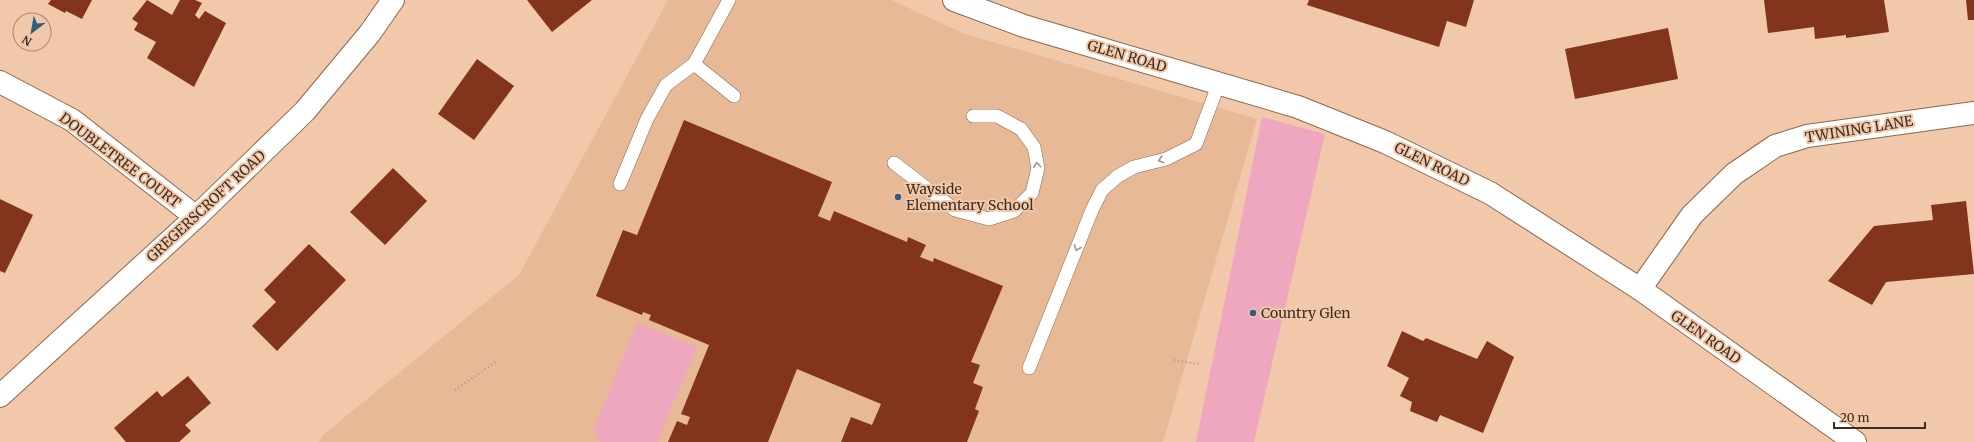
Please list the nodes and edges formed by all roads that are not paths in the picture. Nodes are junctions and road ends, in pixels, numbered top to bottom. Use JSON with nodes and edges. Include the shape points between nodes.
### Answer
{"nodes":[{"id":1,"x":394,"y":0,"type":"edge"},
{"id":2,"x":729,"y":0,"type":"edge"},
{"id":3,"x":954,"y":0,"type":"edge"},
{"id":4,"x":694,"y":64,"type":"junction"},
{"id":5,"x":0,"y":82,"type":"edge"},
{"id":6,"x":1219,"y":83,"type":"junction"},
{"id":7,"x":734,"y":96,"type":"dead end"},
{"id":8,"x":1974,"y":113,"type":"edge"},
{"id":9,"x":973,"y":116,"type":"dead end"},
{"id":10,"x":894,"y":163,"type":"dead end"},
{"id":11,"x":620,"y":184,"type":"dead end"},
{"id":12,"x":196,"y":217,"type":"junction"},
{"id":13,"x":1640,"y":289,"type":"junction"},
{"id":14,"x":1029,"y":368,"type":"dead end"},
{"id":15,"x":0,"y":396,"type":"edge"},
{"id":16,"x":1855,"y":442,"type":"edge"}],
"edges":[{"from":1,"to":12,"type":"street","name":"GREGERSCROFT ROAD","via":[[305,111]]},
{"from":2,"to":4,"type":"lane"},
{"from":3,"to":6,"type":"street","name":"GLEN ROAD","via":[[1024,26]]},
{"from":4,"to":7,"type":"lane"},
{"from":4,"to":11,"type":"lane","via":[[666,85],[647,119]]},
{"from":5,"to":12,"type":"street","name":"DOUBLETREE COURT","via":[[72,120]]},
{"from":6,"to":13,"type":"street","name":"GLEN ROAD","via":[[1298,107],[1385,142],[1477,186]]},
{"from":6,"to":14,"type":"lane","one_way":true,"via":[[1196,144],[1166,159],[1134,167],[1118,176],[1102,190]]},
{"from":8,"to":13,"type":"street","name":"TWINING LANE","via":[[1806,136],[1775,146],[1734,174],[1692,215]]},
{"from":10,"to":9,"type":"lane","one_way":true,"via":[[955,210],[989,219],[1014,211],[1032,193],[1038,168],[1034,147],[1021,129],[997,116]]},
{"from":12,"to":15,"type":"street","name":"GREGERSCROFT ROAD"},
{"from":13,"to":16,"type":"street","name":"GLEN ROAD"}]}
